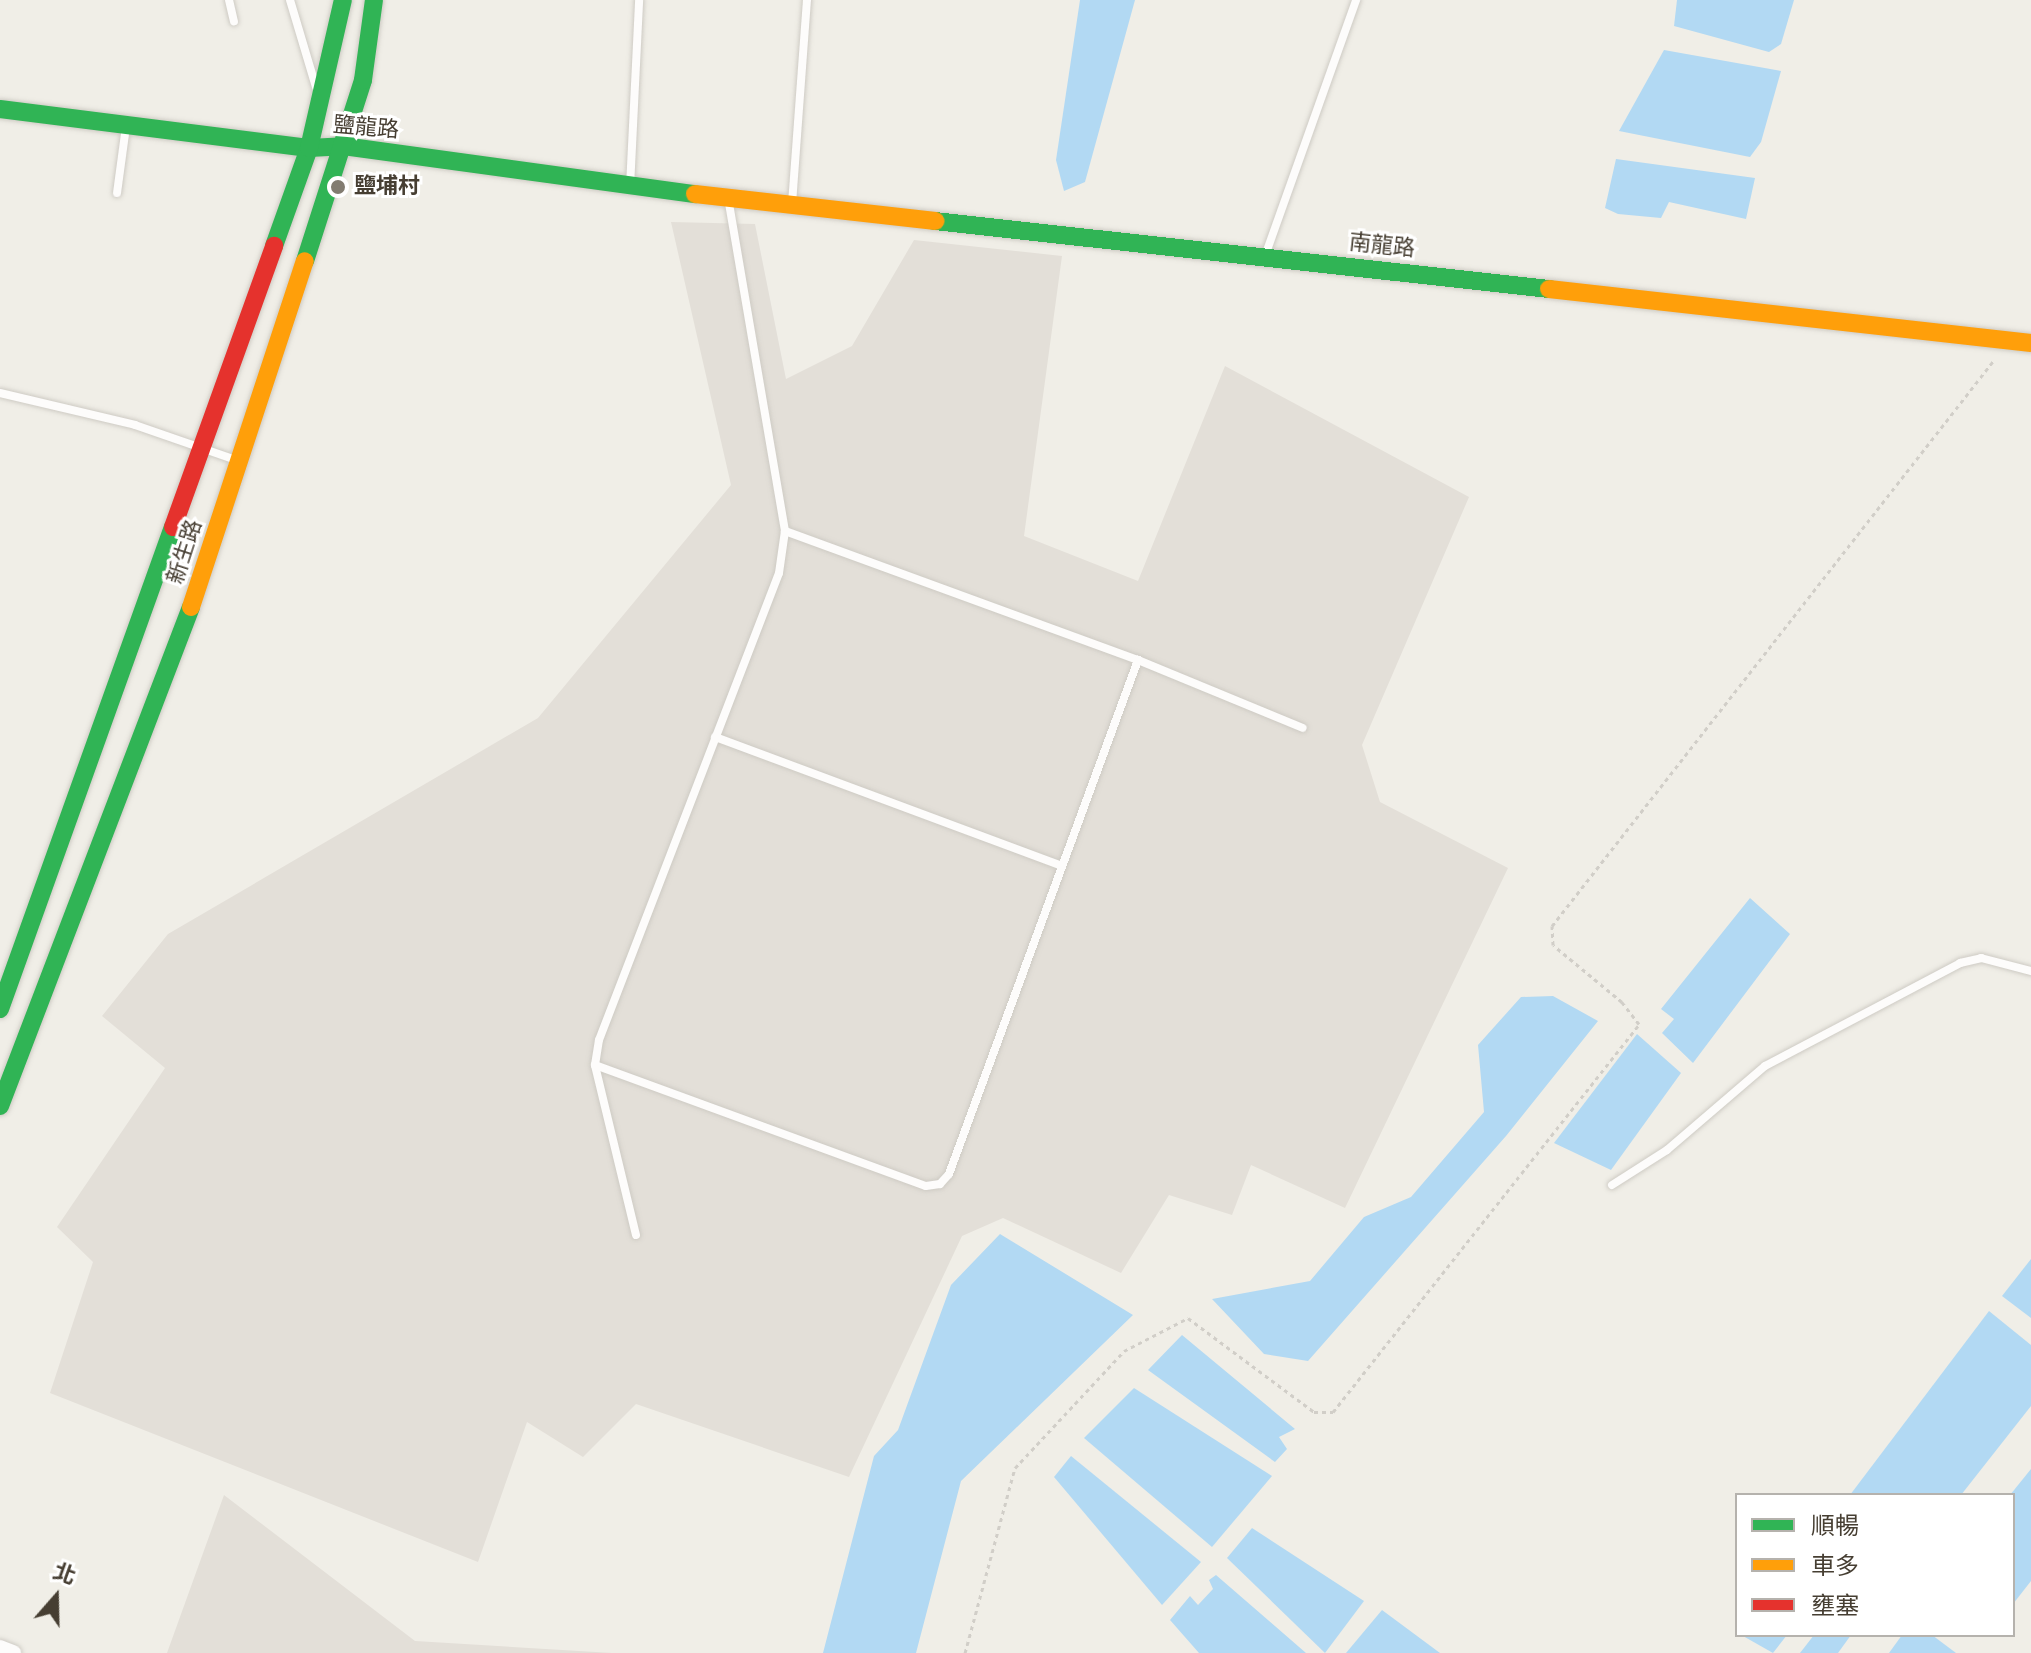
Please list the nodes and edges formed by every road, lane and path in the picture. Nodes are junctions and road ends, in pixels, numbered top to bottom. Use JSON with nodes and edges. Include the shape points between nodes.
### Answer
{"nodes":[{"id":1,"x":229,"y":0,"type":"edge"},
{"id":2,"x":290,"y":0,"type":"edge"},
{"id":3,"x":343,"y":0,"type":"edge"},
{"id":4,"x":374,"y":0,"type":"edge"},
{"id":5,"x":639,"y":0,"type":"edge"},
{"id":6,"x":807,"y":0,"type":"edge"},
{"id":7,"x":1356,"y":0,"type":"edge"},
{"id":8,"x":234,"y":21,"type":"dead end"},
{"id":9,"x":321,"y":107,"type":"junction"},
{"id":10,"x":0,"y":109,"type":"edge"},
{"id":11,"x":126,"y":125,"type":"junction"},
{"id":12,"x":343,"y":146,"type":"junction"},
{"id":13,"x":309,"y":148,"type":"junction"},
{"id":14,"x":630,"y":187,"type":"junction"},
{"id":15,"x":117,"y":193,"type":"dead end"},
{"id":16,"x":728,"y":197,"type":"junction"},
{"id":17,"x":792,"y":205,"type":"junction"},
{"id":18,"x":1265,"y":257,"type":"junction"},
{"id":19,"x":2009,"y":340,"type":"junction"},
{"id":20,"x":2031,"y":343,"type":"edge"},
{"id":21,"x":0,"y":393,"type":"edge"},
{"id":22,"x":202,"y":446,"type":"junction"},
{"id":23,"x":240,"y":461,"type":"junction"},
{"id":24,"x":785,"y":531,"type":"junction"},
{"id":25,"x":1138,"y":660,"type":"junction"},
{"id":26,"x":1303,"y":728,"type":"dead end"},
{"id":27,"x":715,"y":737,"type":"junction"},
{"id":28,"x":1062,"y":866,"type":"junction"},
{"id":29,"x":8,"y":965,"type":"edge"},
{"id":30,"x":2031,"y":971,"type":"edge"},
{"id":31,"x":0,"y":1009,"type":"edge"},
{"id":32,"x":595,"y":1065,"type":"junction"},
{"id":33,"x":0,"y":1106,"type":"edge"},
{"id":34,"x":1612,"y":1185,"type":"dead end"},
{"id":35,"x":636,"y":1235,"type":"dead end"},
{"id":36,"x":0,"y":1648,"type":"edge"},
{"id":37,"x":13,"y":1653,"type":"edge"},
{"id":38,"x":965,"y":1653,"type":"edge"}],
"edges":[{"from":1,"to":8,"type":"lane"},
{"from":2,"to":9,"type":"lane"},
{"from":3,"to":9,"type":"street","name":"新生路"},
{"from":4,"to":12,"type":"street","name":"新生路","via":[[363,80]]},
{"from":5,"to":14,"type":"lane"},
{"from":6,"to":17,"type":"lane"},
{"from":7,"to":18,"type":"lane"},
{"from":9,"to":13,"type":"street","name":"新生路"},
{"from":10,"to":11,"type":"street","name":"鹽龍路"},
{"from":11,"to":13,"type":"street","name":"鹽龍路"},
{"from":11,"to":15,"type":"lane"},
{"from":12,"to":13,"type":"street","name":"鹽龍路"},
{"from":12,"to":14,"type":"street","name":"鹽龍路"},
{"from":12,"to":23,"type":"street","name":"新生路"},
{"from":13,"to":22,"type":"street","name":"新生路"},
{"from":14,"to":16,"type":"street","name":"鹽龍路"},
{"from":16,"to":17,"type":"street","name":"南龍路"},
{"from":16,"to":24,"type":"lane"},
{"from":17,"to":18,"type":"street","name":"南龍路"},
{"from":18,"to":19,"type":"street","name":"南龍路"},
{"from":19,"to":20,"type":"street","name":"南龍路"},
{"from":19,"to":38,"type":"path","via":[[1552,926],[1553,945],[1622,1002],[1639,1024],[1333,1412],[1314,1412],[1188,1318],[1124,1351],[1015,1468]]},
{"from":21,"to":22,"type":"lane"},
{"from":22,"to":23,"type":"lane"},
{"from":22,"to":29,"type":"street","name":"新生路"},
{"from":23,"to":33,"type":"street","name":"新生路","via":[[178,648]]},
{"from":24,"to":25,"type":"lane"},
{"from":24,"to":27,"type":"lane","via":[[779,573]]},
{"from":25,"to":26,"type":"lane"},
{"from":25,"to":28,"type":"lane"},
{"from":27,"to":28,"type":"lane"},
{"from":27,"to":32,"type":"lane","via":[[599,1040]]},
{"from":28,"to":32,"type":"lane","via":[[949,1174],[940,1184],[926,1186]]},
{"from":29,"to":31,"type":"street","name":"新生路"},
{"from":30,"to":34,"type":"lane","via":[[1991,959],[1960,963],[1765,1066],[1667,1150]]},
{"from":32,"to":35,"type":"lane"},
{"from":36,"to":37,"type":"street"}]}
